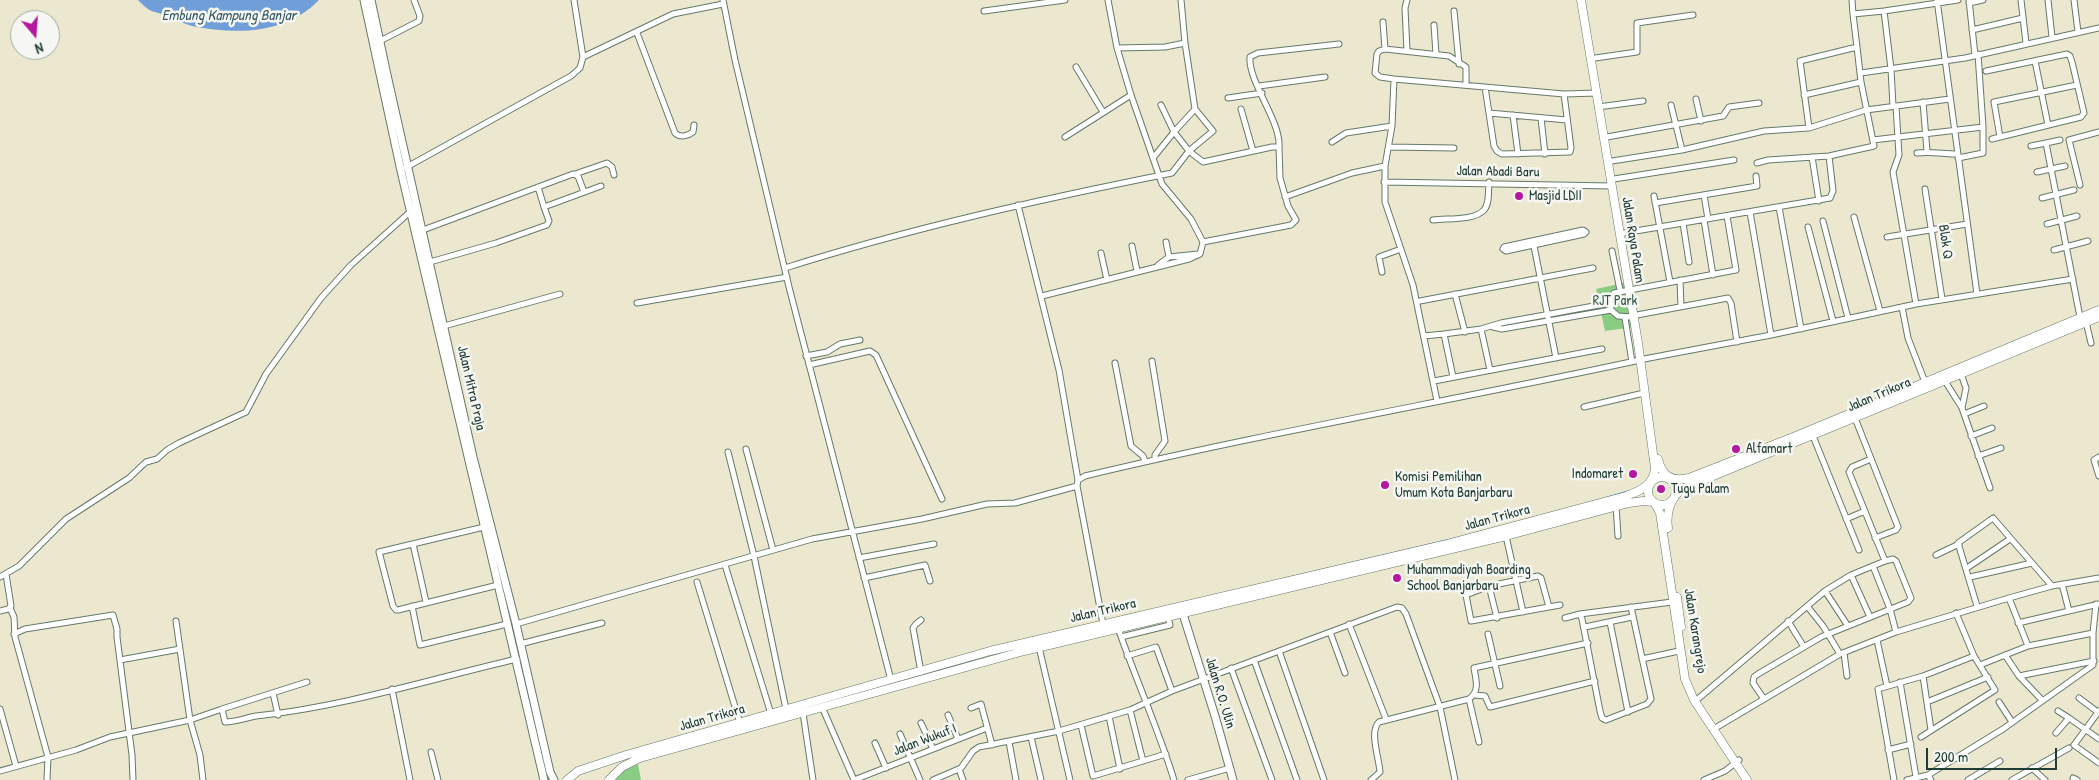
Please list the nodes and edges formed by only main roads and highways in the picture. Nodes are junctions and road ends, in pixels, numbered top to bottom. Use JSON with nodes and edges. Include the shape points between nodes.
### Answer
{"nodes":[{"id":1,"x":1581,"y":0,"type":"edge"},
{"id":2,"x":1585,"y":0,"type":"edge"},
{"id":3,"x":1596,"y":75,"type":"junction"},
{"id":4,"x":1600,"y":106,"type":"junction"},
{"id":5,"x":1613,"y":183,"type":"junction"},
{"id":6,"x":1627,"y":289,"type":"junction"},
{"id":7,"x":2099,"y":310,"type":"edge"},
{"id":8,"x":2099,"y":317,"type":"edge"},
{"id":9,"x":2083,"y":320,"type":"junction"},
{"id":10,"x":1639,"y":361,"type":"junction"},
{"id":11,"x":1968,"y":367,"type":"junction"},
{"id":12,"x":1668,"y":478,"type":"junction"},
{"id":13,"x":1650,"y":483,"type":"junction"},
{"id":14,"x":1672,"y":500,"type":"junction"},
{"id":15,"x":1654,"y":502,"type":"junction"},
{"id":16,"x":1320,"y":577,"type":"junction"},
{"id":17,"x":1095,"y":630,"type":"junction"},
{"id":18,"x":874,"y":689,"type":"junction"},
{"id":19,"x":698,"y":738,"type":"junction"},
{"id":20,"x":1737,"y":762,"type":"junction"},
{"id":21,"x":566,"y":780,"type":"edge"},
{"id":22,"x":609,"y":780,"type":"edge"},
{"id":23,"x":1747,"y":780,"type":"edge"},
{"id":24,"x":1753,"y":780,"type":"edge"}],
"edges":[{"from":1,"to":3,"type":"main road","name":"Jalan Raya Palam"},
{"from":2,"to":3,"type":"main road","name":"Jalan Raya Palam"},
{"from":3,"to":4,"type":"main road","name":"Jalan Raya Palam"},
{"from":3,"to":4,"type":"main road","name":"Jalan Raya Palam"},
{"from":4,"to":5,"type":"main road","name":"Jalan Raya Palam"},
{"from":4,"to":5,"type":"main road","name":"Jalan Raya Palam","via":[[1612,161]]},
{"from":5,"to":6,"type":"main road","name":"Jalan Raya Palam"},
{"from":5,"to":6,"type":"main road","name":"Jalan Raya Palam","via":[[1624,233]]},
{"from":6,"to":10,"type":"main road","name":"Jalan Raya Palam"},
{"from":7,"to":9,"type":"main road","name":"Jalan Trikora"},
{"from":8,"to":9,"type":"main road","name":"Jalan Trikora"},
{"from":9,"to":11,"type":"main road","name":"Jalan Trikora"},
{"from":10,"to":12,"type":"main road","name":"Jalan Raya Palam","via":[[1658,459]]},
{"from":10,"to":13,"type":"main road","name":"Jalan Raya Palam","via":[[1655,468]]},
{"from":11,"to":12,"type":"main road","name":"Jalan Trikora","via":[[1714,469],[1683,480]]},
{"from":11,"to":14,"type":"main road","name":"Jalan Trikora","via":[[1945,381],[1680,490]]},
{"from":12,"to":13,"type":"main road","via":[[1660,477]]},
{"from":12,"to":14,"type":"main road","via":[[1676,488]]},
{"from":13,"to":15,"type":"main road","via":[[1648,491]]},
{"from":13,"to":16,"type":"main road","name":"Jalan Trikora","via":[[1634,493],[1572,511]]},
{"from":14,"to":15,"type":"main road","via":[[1661,505]]},
{"from":14,"to":20,"type":"main road","name":"Jalan Karangrejo","via":[[1667,521],[1688,674]]},
{"from":15,"to":16,"type":"main road","name":"Jalan Trikora","via":[[1636,501],[1506,536]]},
{"from":15,"to":20,"type":"main road","name":"Jalan Karangrejo","via":[[1660,513],[1685,679],[1694,700]]},
{"from":16,"to":17,"type":"main road","name":"Jalan Trikora","via":[[1182,614]]},
{"from":16,"to":17,"type":"main road","name":"Jalan Trikora","via":[[1103,624]]},
{"from":17,"to":18,"type":"main road","name":"Jalan Trikora"},
{"from":17,"to":18,"type":"main road","name":"Jalan Trikora","via":[[990,651],[891,680]]},
{"from":18,"to":19,"type":"main road","name":"Jalan Trikora","via":[[822,707]]},
{"from":18,"to":19,"type":"main road","name":"Jalan Trikora","via":[[770,714]]},
{"from":19,"to":21,"type":"main road","name":"Jalan Trikora","via":[[600,764]]},
{"from":19,"to":22,"type":"main road","name":"Jalan Trikora","via":[[640,758],[622,767]]},
{"from":20,"to":23,"type":"main road","name":"Jalan Karangrejo"},
{"from":20,"to":24,"type":"main road","name":"Jalan Karangrejo"}]}
